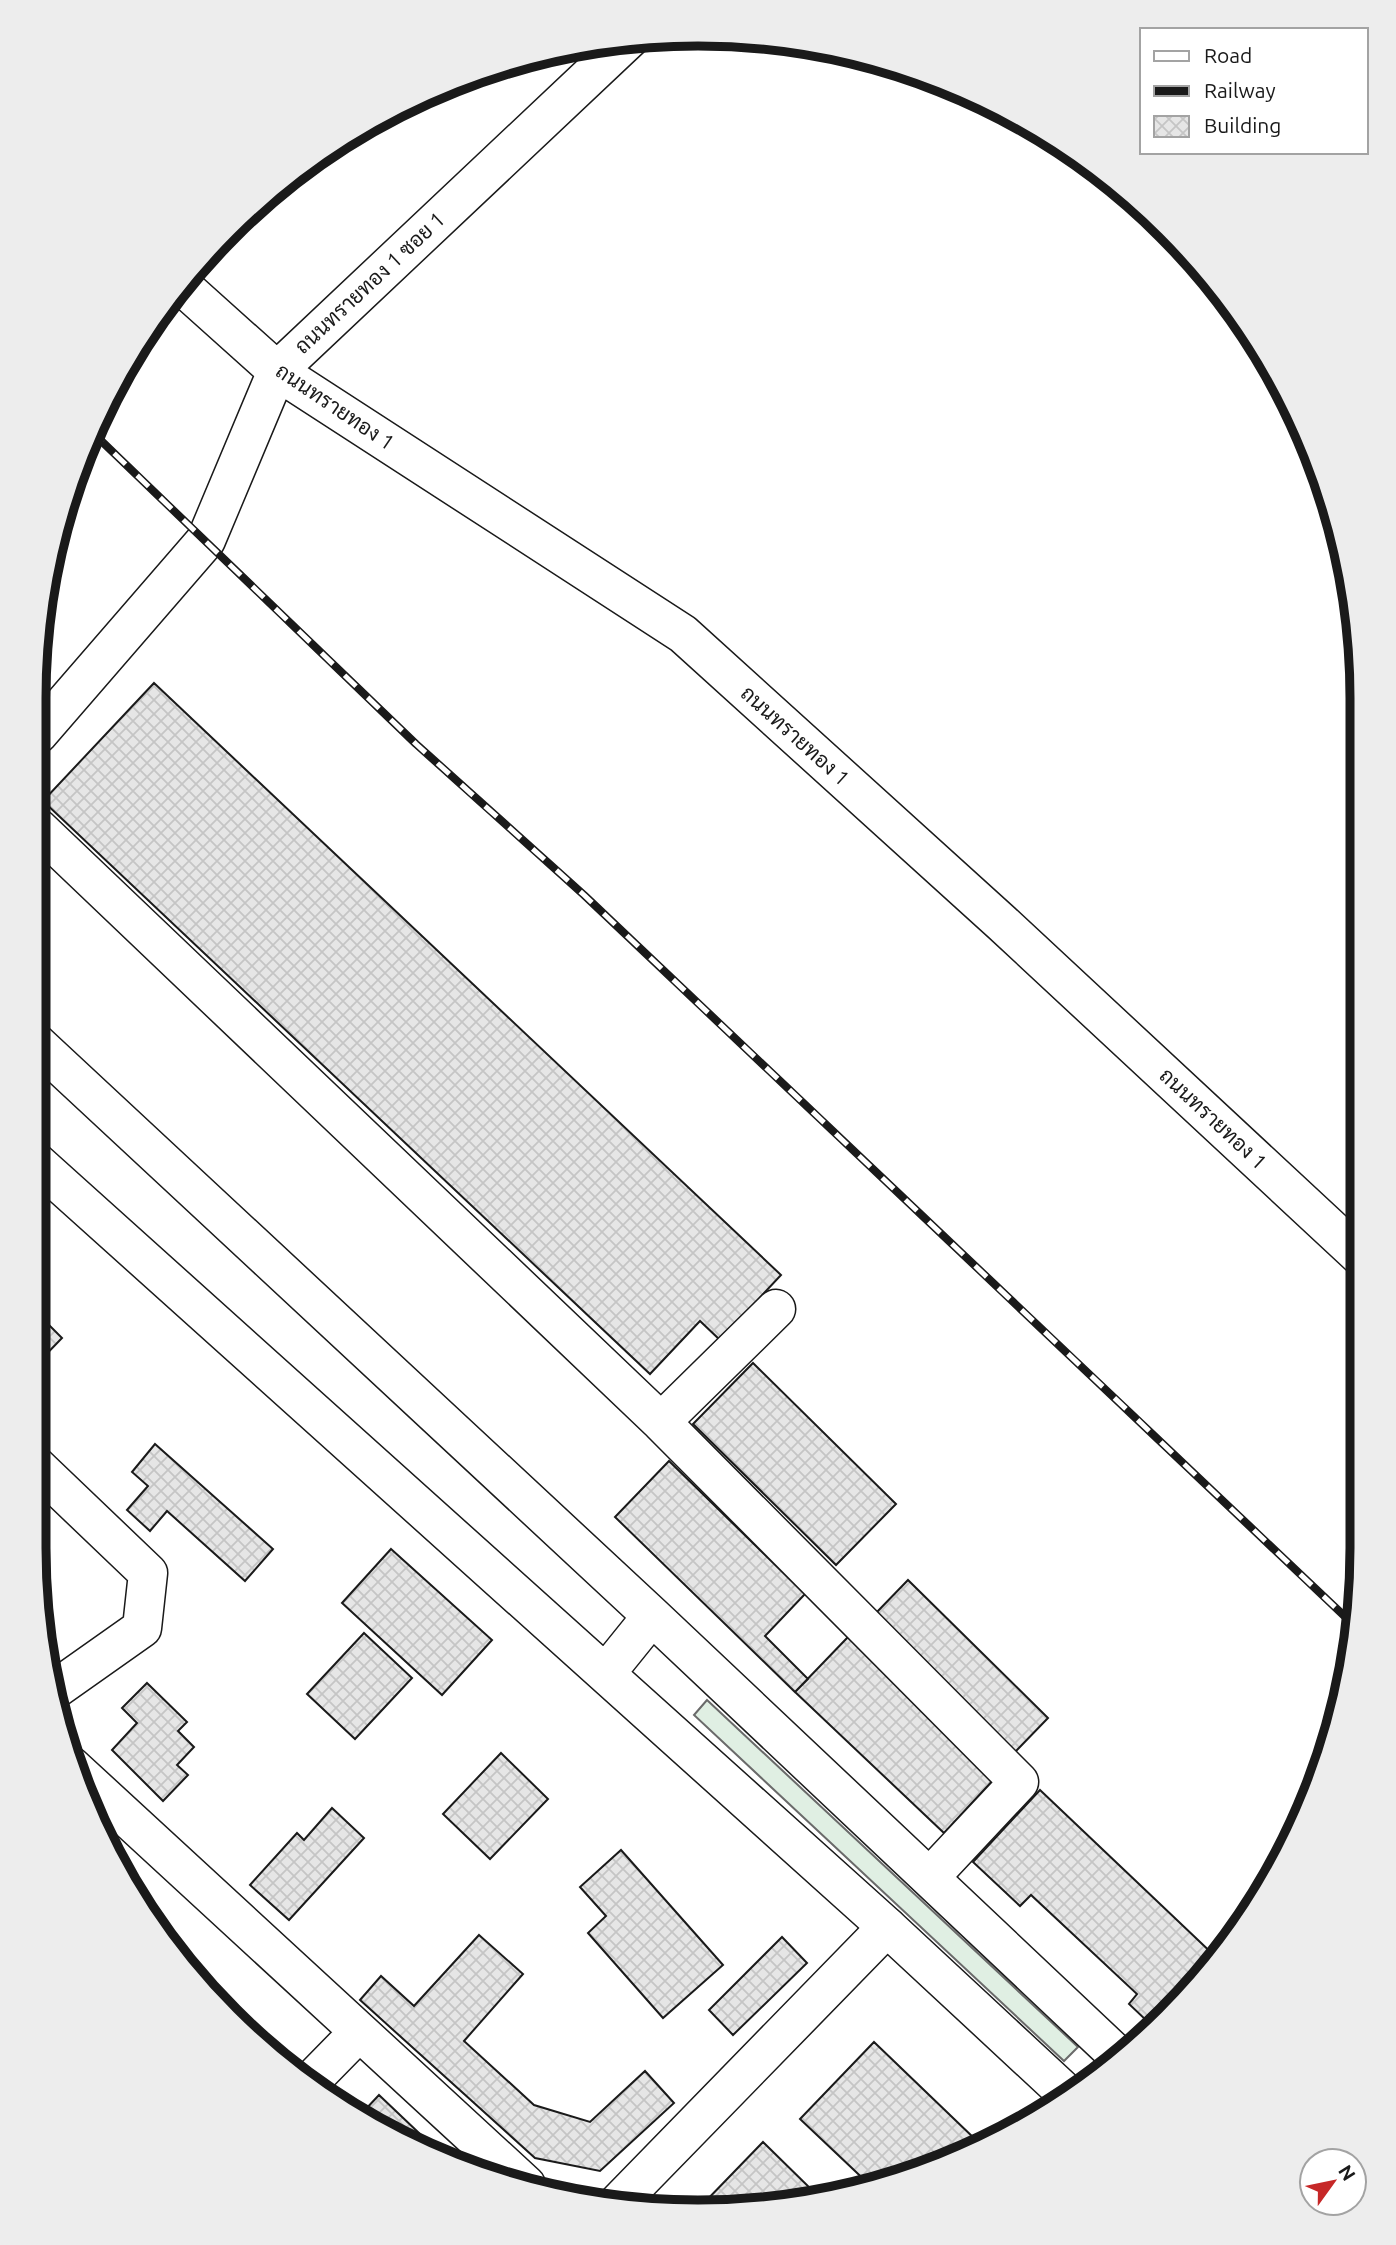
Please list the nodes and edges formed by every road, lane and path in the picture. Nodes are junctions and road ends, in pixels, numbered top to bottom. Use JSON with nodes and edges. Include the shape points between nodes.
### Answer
{"nodes":[{"id":1,"x":617,"y":51,"type":"edge"},
{"id":2,"x":188,"y":291,"type":"edge"},
{"id":3,"x":277,"y":371,"type":"junction"},
{"id":4,"x":46,"y":725,"type":"edge"},
{"id":5,"x":46,"y":836,"type":"edge"},
{"id":6,"x":46,"y":1052,"type":"edge"},
{"id":7,"x":46,"y":1171,"type":"edge"},
{"id":8,"x":1350,"y":1247,"type":"edge"},
{"id":9,"x":776,"y":1309,"type":"dead end"},
{"id":10,"x":661,"y":1422,"type":"junction"},
{"id":11,"x":46,"y":1475,"type":"edge"},
{"id":12,"x":652,"y":1616,"type":"junction"},
{"id":13,"x":606,"y":1673,"type":"junction"},
{"id":14,"x":61,"y":1685,"type":"edge"},
{"id":15,"x":90,"y":1783,"type":"edge"},
{"id":16,"x":930,"y":1877,"type":"junction"},
{"id":17,"x":887,"y":1927,"type":"junction"},
{"id":18,"x":359,"y":2032,"type":"junction"},
{"id":19,"x":1113,"y":2051,"type":"edge"},
{"id":20,"x":316,"y":2076,"type":"edge"},
{"id":21,"x":1062,"y":2089,"type":"edge"},
{"id":22,"x":512,"y":2172,"type":"edge"},
{"id":23,"x":626,"y":2195,"type":"edge"}],
"edges":[{"from":1,"to":3,"type":"street","name":"ถนนทรายทอง 1 ซอย 1"},
{"from":2,"to":3,"type":"street","name":"ถนนทรายทอง 1"},
{"from":3,"to":4,"type":"street","name":"ถนนทรายทอง 1 ซอย 1","via":[[206,540]]},
{"from":3,"to":8,"type":"street","name":"ถนนทรายทอง 1","via":[[683,634]]},
{"from":5,"to":10,"type":"street"},
{"from":6,"to":12,"type":"street"},
{"from":7,"to":13,"type":"street"},
{"from":9,"to":10,"type":"street"},
{"from":10,"to":16,"type":"street","via":[[1019,1782]]},
{"from":11,"to":14,"type":"street","via":[[148,1573],[142,1628]]},
{"from":12,"to":13,"type":"street"},
{"from":12,"to":16,"type":"street"},
{"from":13,"to":17,"type":"street"},
{"from":15,"to":18,"type":"street"},
{"from":16,"to":19,"type":"street"},
{"from":17,"to":21,"type":"street"},
{"from":17,"to":23,"type":"street"},
{"from":18,"to":20,"type":"street"},
{"from":18,"to":22,"type":"street"}]}
